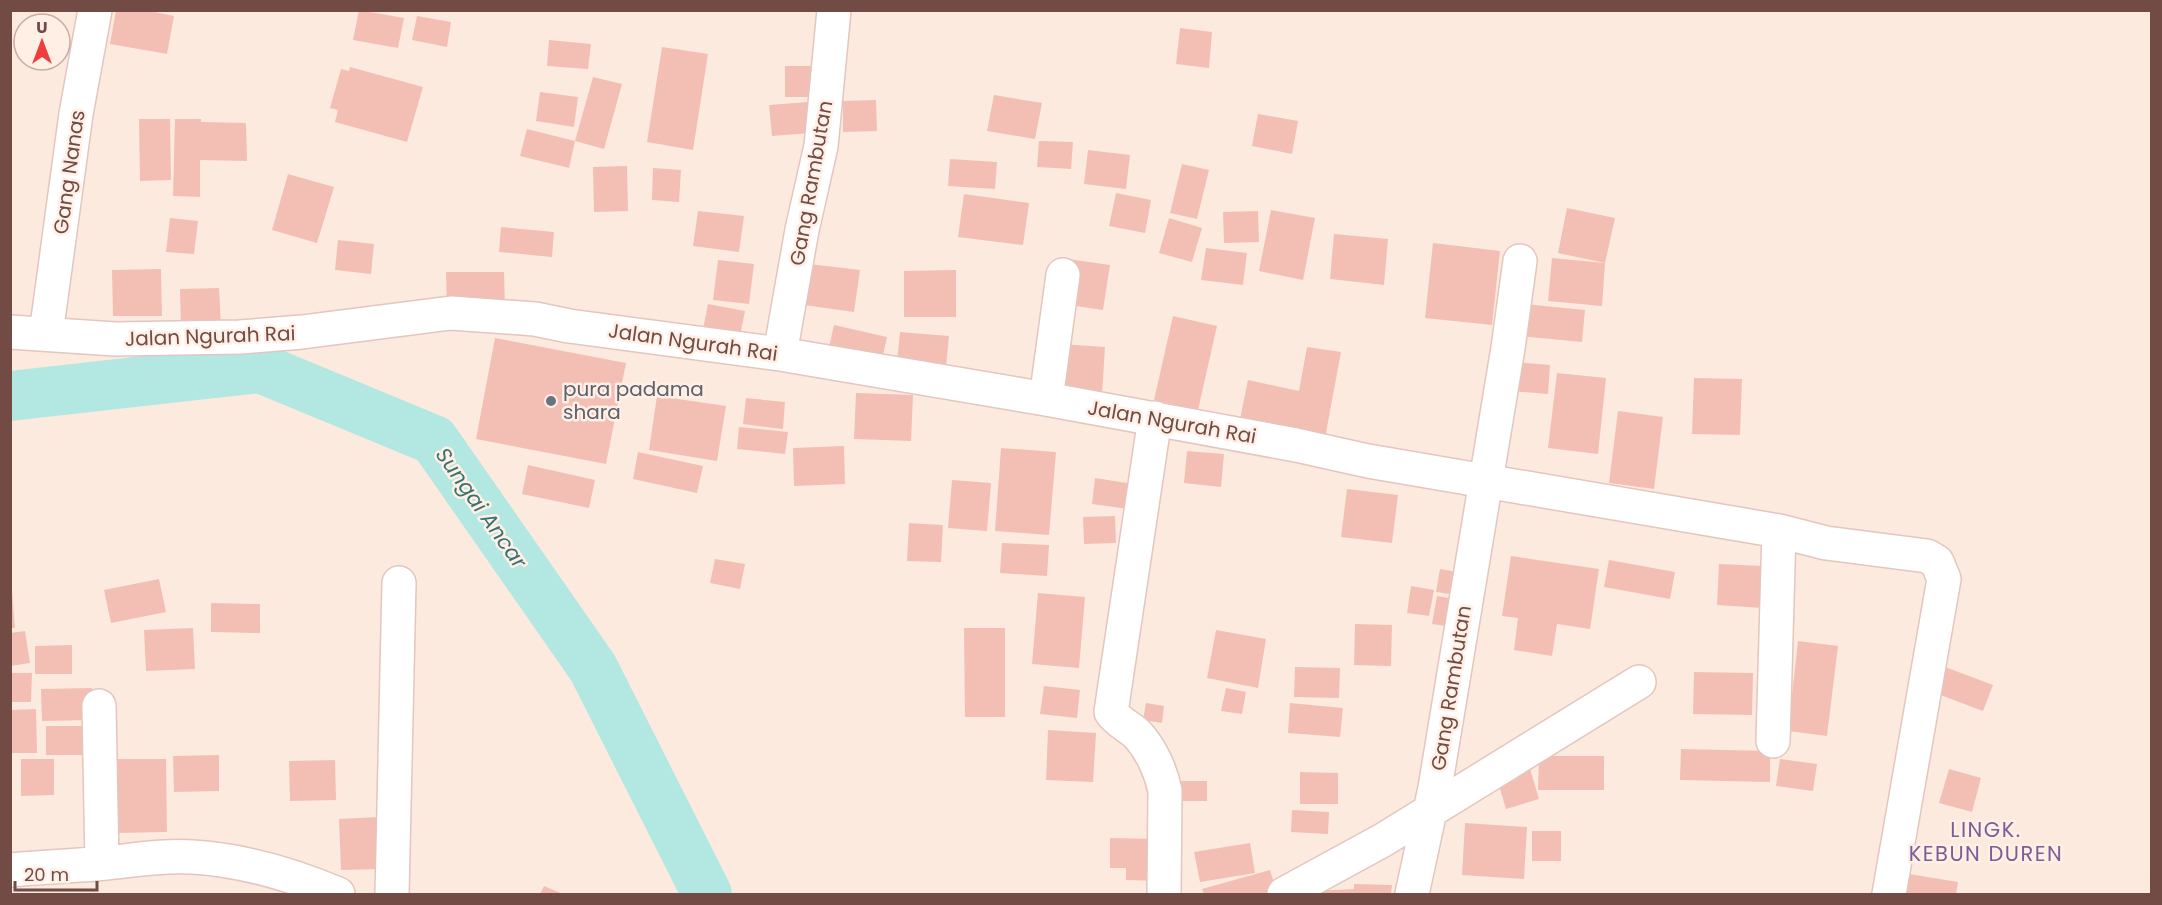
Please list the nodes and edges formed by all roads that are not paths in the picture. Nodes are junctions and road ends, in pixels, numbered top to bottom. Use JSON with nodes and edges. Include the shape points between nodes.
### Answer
{"nodes":[{"id":1,"x":95,"y":10,"type":"edge"},
{"id":2,"x":834,"y":10,"type":"edge"},
{"id":3,"x":1520,"y":261,"type":"dead end"},
{"id":4,"x":1063,"y":275,"type":"dead end"},
{"id":5,"x":10,"y":332,"type":"edge"},
{"id":6,"x":46,"y":334,"type":"junction"},
{"id":7,"x":780,"y":354,"type":"junction"},
{"id":8,"x":1046,"y":399,"type":"junction"},
{"id":9,"x":1155,"y":418,"type":"junction"},
{"id":10,"x":1485,"y":482,"type":"junction"},
{"id":11,"x":1779,"y":531,"type":"junction"},
{"id":12,"x":399,"y":583,"type":"dead end"},
{"id":13,"x":1639,"y":682,"type":"dead end"},
{"id":14,"x":99,"y":706,"type":"dead end"},
{"id":15,"x":1773,"y":741,"type":"dead end"},
{"id":16,"x":1431,"y":809,"type":"junction"},
{"id":17,"x":102,"y":863,"type":"junction"},
{"id":18,"x":10,"y":870,"type":"edge"},
{"id":19,"x":338,"y":894,"type":"edge"},
{"id":20,"x":392,"y":894,"type":"edge"},
{"id":21,"x":1164,"y":894,"type":"edge"},
{"id":22,"x":1284,"y":894,"type":"edge"},
{"id":23,"x":1412,"y":894,"type":"edge"},
{"id":24,"x":1889,"y":894,"type":"edge"}],
"edges":[{"from":1,"to":6,"type":"street","name":"Gang Nanas","via":[[76,114]]},
{"from":2,"to":7,"type":"street","name":"Gang Rambutan","via":[[821,146]]},
{"from":3,"to":10,"type":"street","name":"Gang Rambutan"},
{"from":4,"to":8,"type":"street"},
{"from":5,"to":6,"type":"street","name":"Jalan Ngurah Rai"},
{"from":6,"to":7,"type":"street","name":"Jalan Ngurah Rai","via":[[115,339],[240,338],[452,313],[535,319]]},
{"from":7,"to":8,"type":"street","name":"Jalan Ngurah Rai"},
{"from":8,"to":9,"type":"street","name":"Jalan Ngurah Rai"},
{"from":9,"to":10,"type":"street","name":"Jalan Ngurah Rai"},
{"from":9,"to":21,"type":"street","via":[[1111,712],[1142,740],[1162,777]]},
{"from":10,"to":11,"type":"street","name":"Jalan Ngurah Rai"},
{"from":10,"to":16,"type":"street","name":"Gang Rambutan"},
{"from":11,"to":15,"type":"street"},
{"from":11,"to":24,"type":"street","name":"Jalan Ngurah Rai","via":[[1826,543],[1926,556],[1937,562],[1942,572],[1944,579]]},
{"from":12,"to":20,"type":"street"},
{"from":13,"to":16,"type":"street"},
{"from":14,"to":17,"type":"street"},
{"from":16,"to":22,"type":"street"},
{"from":16,"to":23,"type":"street","name":"Gang Rambutan"},
{"from":17,"to":18,"type":"street"},
{"from":17,"to":19,"type":"street","via":[[167,857],[220,860],[270,871]]}]}
